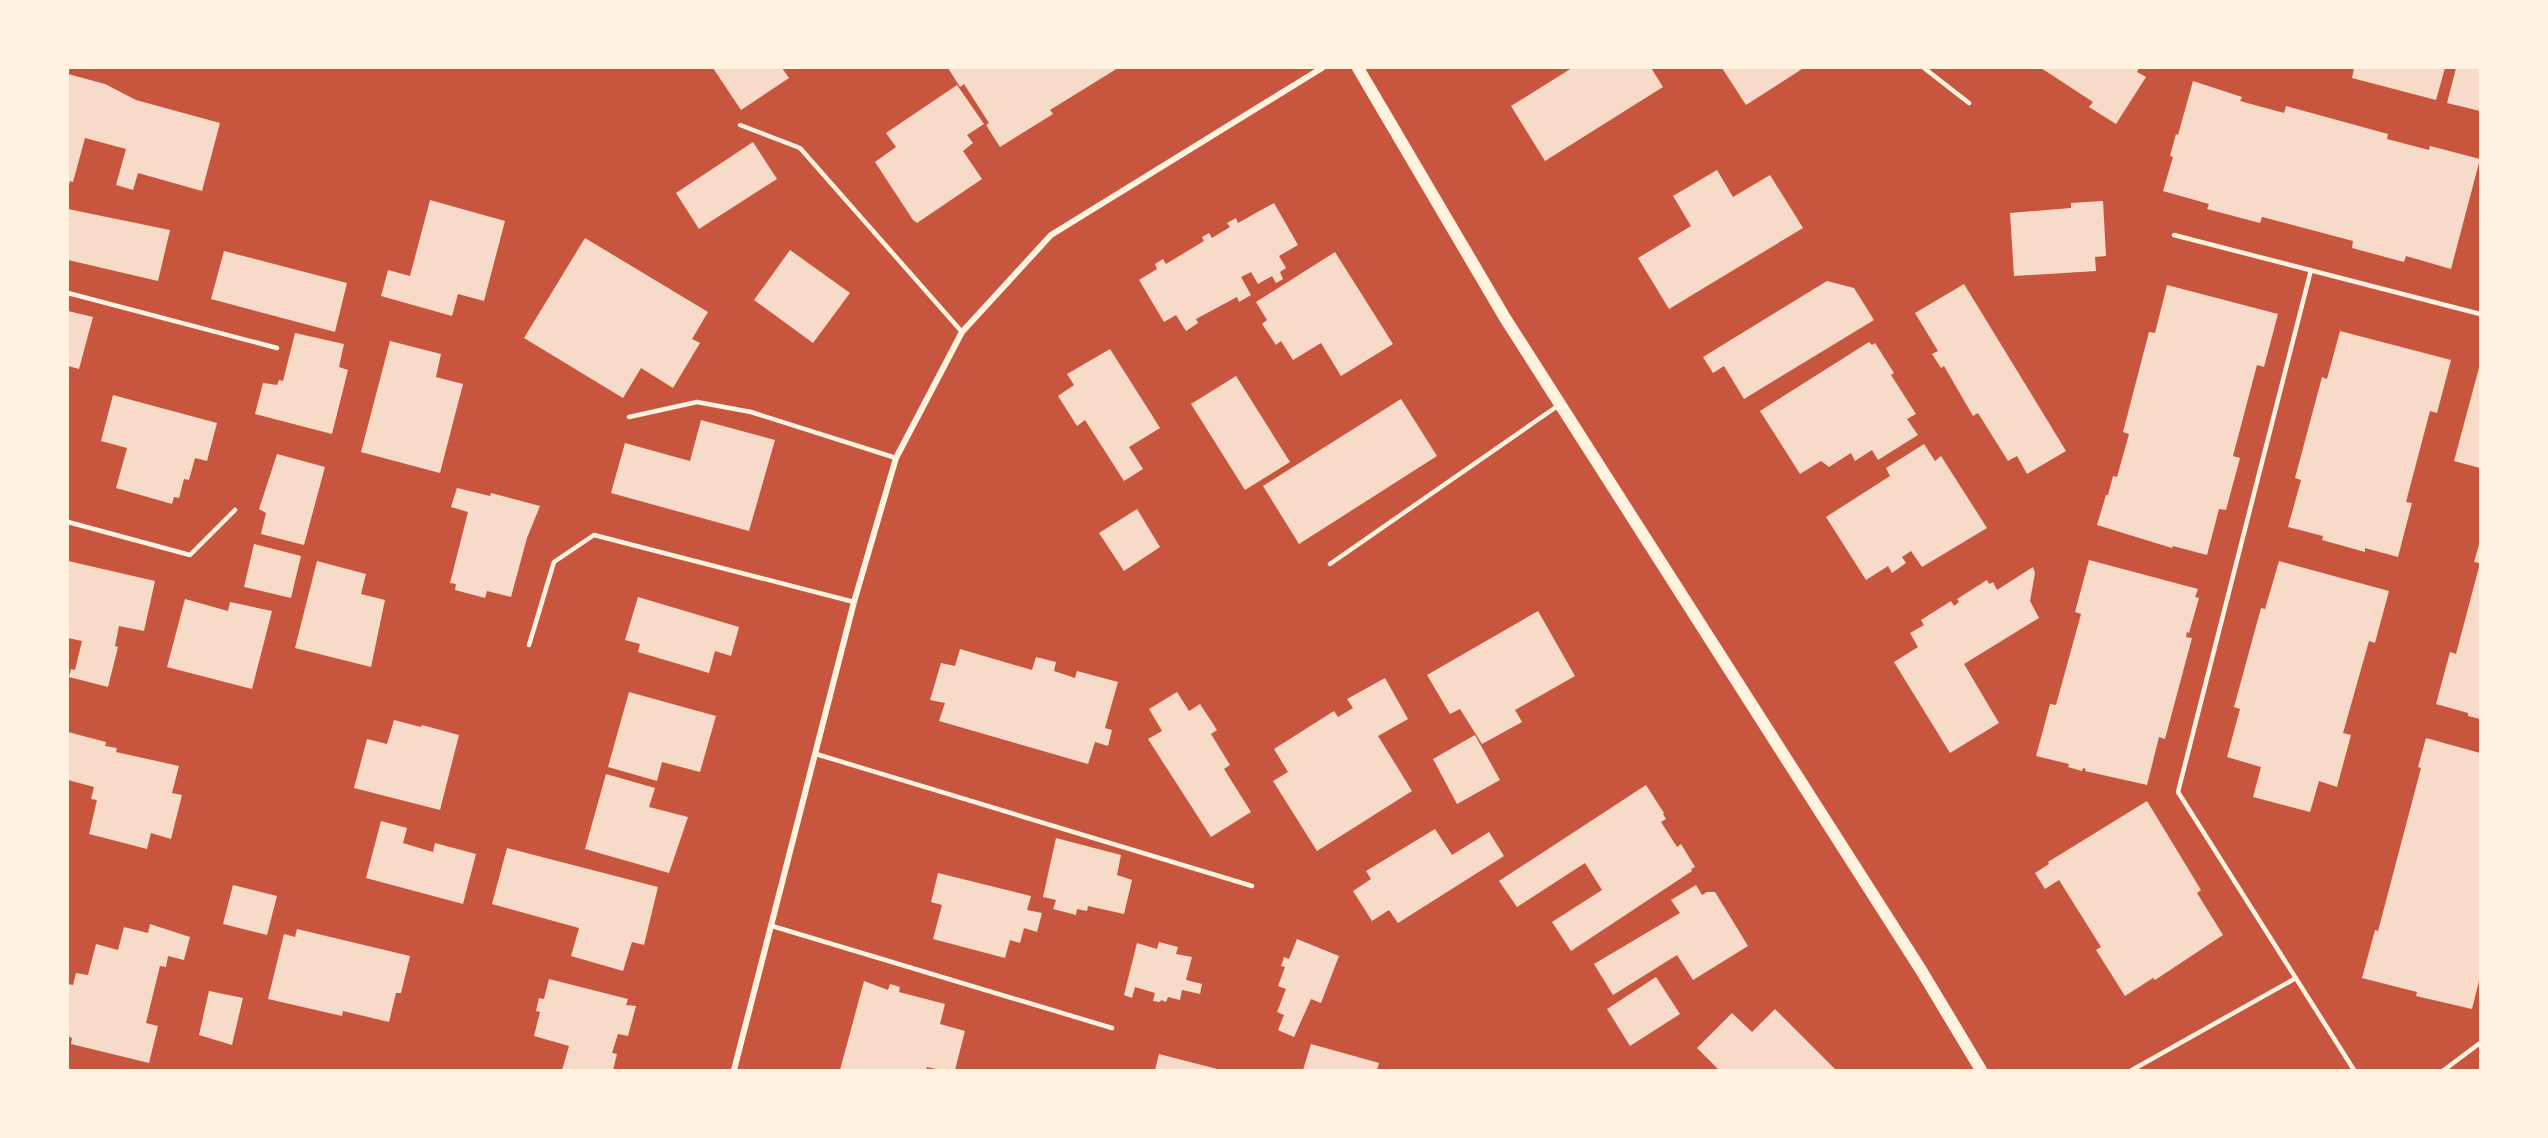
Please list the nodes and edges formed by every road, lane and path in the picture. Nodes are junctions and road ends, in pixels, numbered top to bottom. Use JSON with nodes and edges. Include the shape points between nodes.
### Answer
{"nodes":[{"id":1,"x":1322,"y":68,"type":"edge"},
{"id":2,"x":1358,"y":68,"type":"edge"},
{"id":3,"x":1924,"y":68,"type":"edge"},
{"id":4,"x":1969,"y":103,"type":"dead end"},
{"id":5,"x":740,"y":124,"type":"dead end"},
{"id":6,"x":2174,"y":235,"type":"dead end"},
{"id":7,"x":2311,"y":270,"type":"junction"},
{"id":8,"x":68,"y":293,"type":"edge"},
{"id":9,"x":2481,"y":314,"type":"edge"},
{"id":10,"x":962,"y":332,"type":"junction"},
{"id":11,"x":277,"y":348,"type":"dead end"},
{"id":12,"x":1561,"y":404,"type":"junction"},
{"id":13,"x":629,"y":417,"type":"dead end"},
{"id":14,"x":897,"y":458,"type":"junction"},
{"id":15,"x":235,"y":510,"type":"dead end"},
{"id":16,"x":68,"y":522,"type":"edge"},
{"id":17,"x":1330,"y":564,"type":"dead end"},
{"id":18,"x":854,"y":602,"type":"junction"},
{"id":19,"x":529,"y":645,"type":"dead end"},
{"id":20,"x":816,"y":754,"type":"junction"},
{"id":21,"x":1252,"y":886,"type":"dead end"},
{"id":22,"x":772,"y":926,"type":"junction"},
{"id":23,"x":2296,"y":978,"type":"junction"},
{"id":24,"x":1112,"y":1028,"type":"dead end"},
{"id":25,"x":2481,"y":1043,"type":"edge"},
{"id":26,"x":734,"y":1071,"type":"edge"},
{"id":27,"x":1981,"y":1071,"type":"edge"},
{"id":28,"x":2132,"y":1071,"type":"edge"},
{"id":29,"x":2354,"y":1071,"type":"edge"},
{"id":30,"x":2444,"y":1071,"type":"edge"}],
"edges":[{"from":1,"to":10,"type":"street","via":[[1051,235]]},
{"from":2,"to":12,"type":"main road","via":[[1505,318]]},
{"from":3,"to":4,"type":"lane"},
{"from":5,"to":10,"type":"lane","via":[[800,148]]},
{"from":6,"to":7,"type":"lane"},
{"from":7,"to":9,"type":"lane"},
{"from":7,"to":23,"type":"lane","via":[[2178,792]]},
{"from":8,"to":11,"type":"lane"},
{"from":10,"to":14,"type":"street"},
{"from":12,"to":17,"type":"lane"},
{"from":12,"to":27,"type":"main road","via":[[1921,970]]},
{"from":13,"to":14,"type":"lane","via":[[697,402],[750,412]]},
{"from":14,"to":18,"type":"street"},
{"from":15,"to":16,"type":"lane","via":[[189,555]]},
{"from":18,"to":19,"type":"lane","via":[[594,535],[554,562]]},
{"from":18,"to":20,"type":"street"},
{"from":20,"to":21,"type":"lane"},
{"from":20,"to":22,"type":"street"},
{"from":22,"to":24,"type":"lane"},
{"from":22,"to":26,"type":"street"},
{"from":23,"to":28,"type":"lane"},
{"from":23,"to":29,"type":"lane"},
{"from":25,"to":30,"type":"lane"}]}
